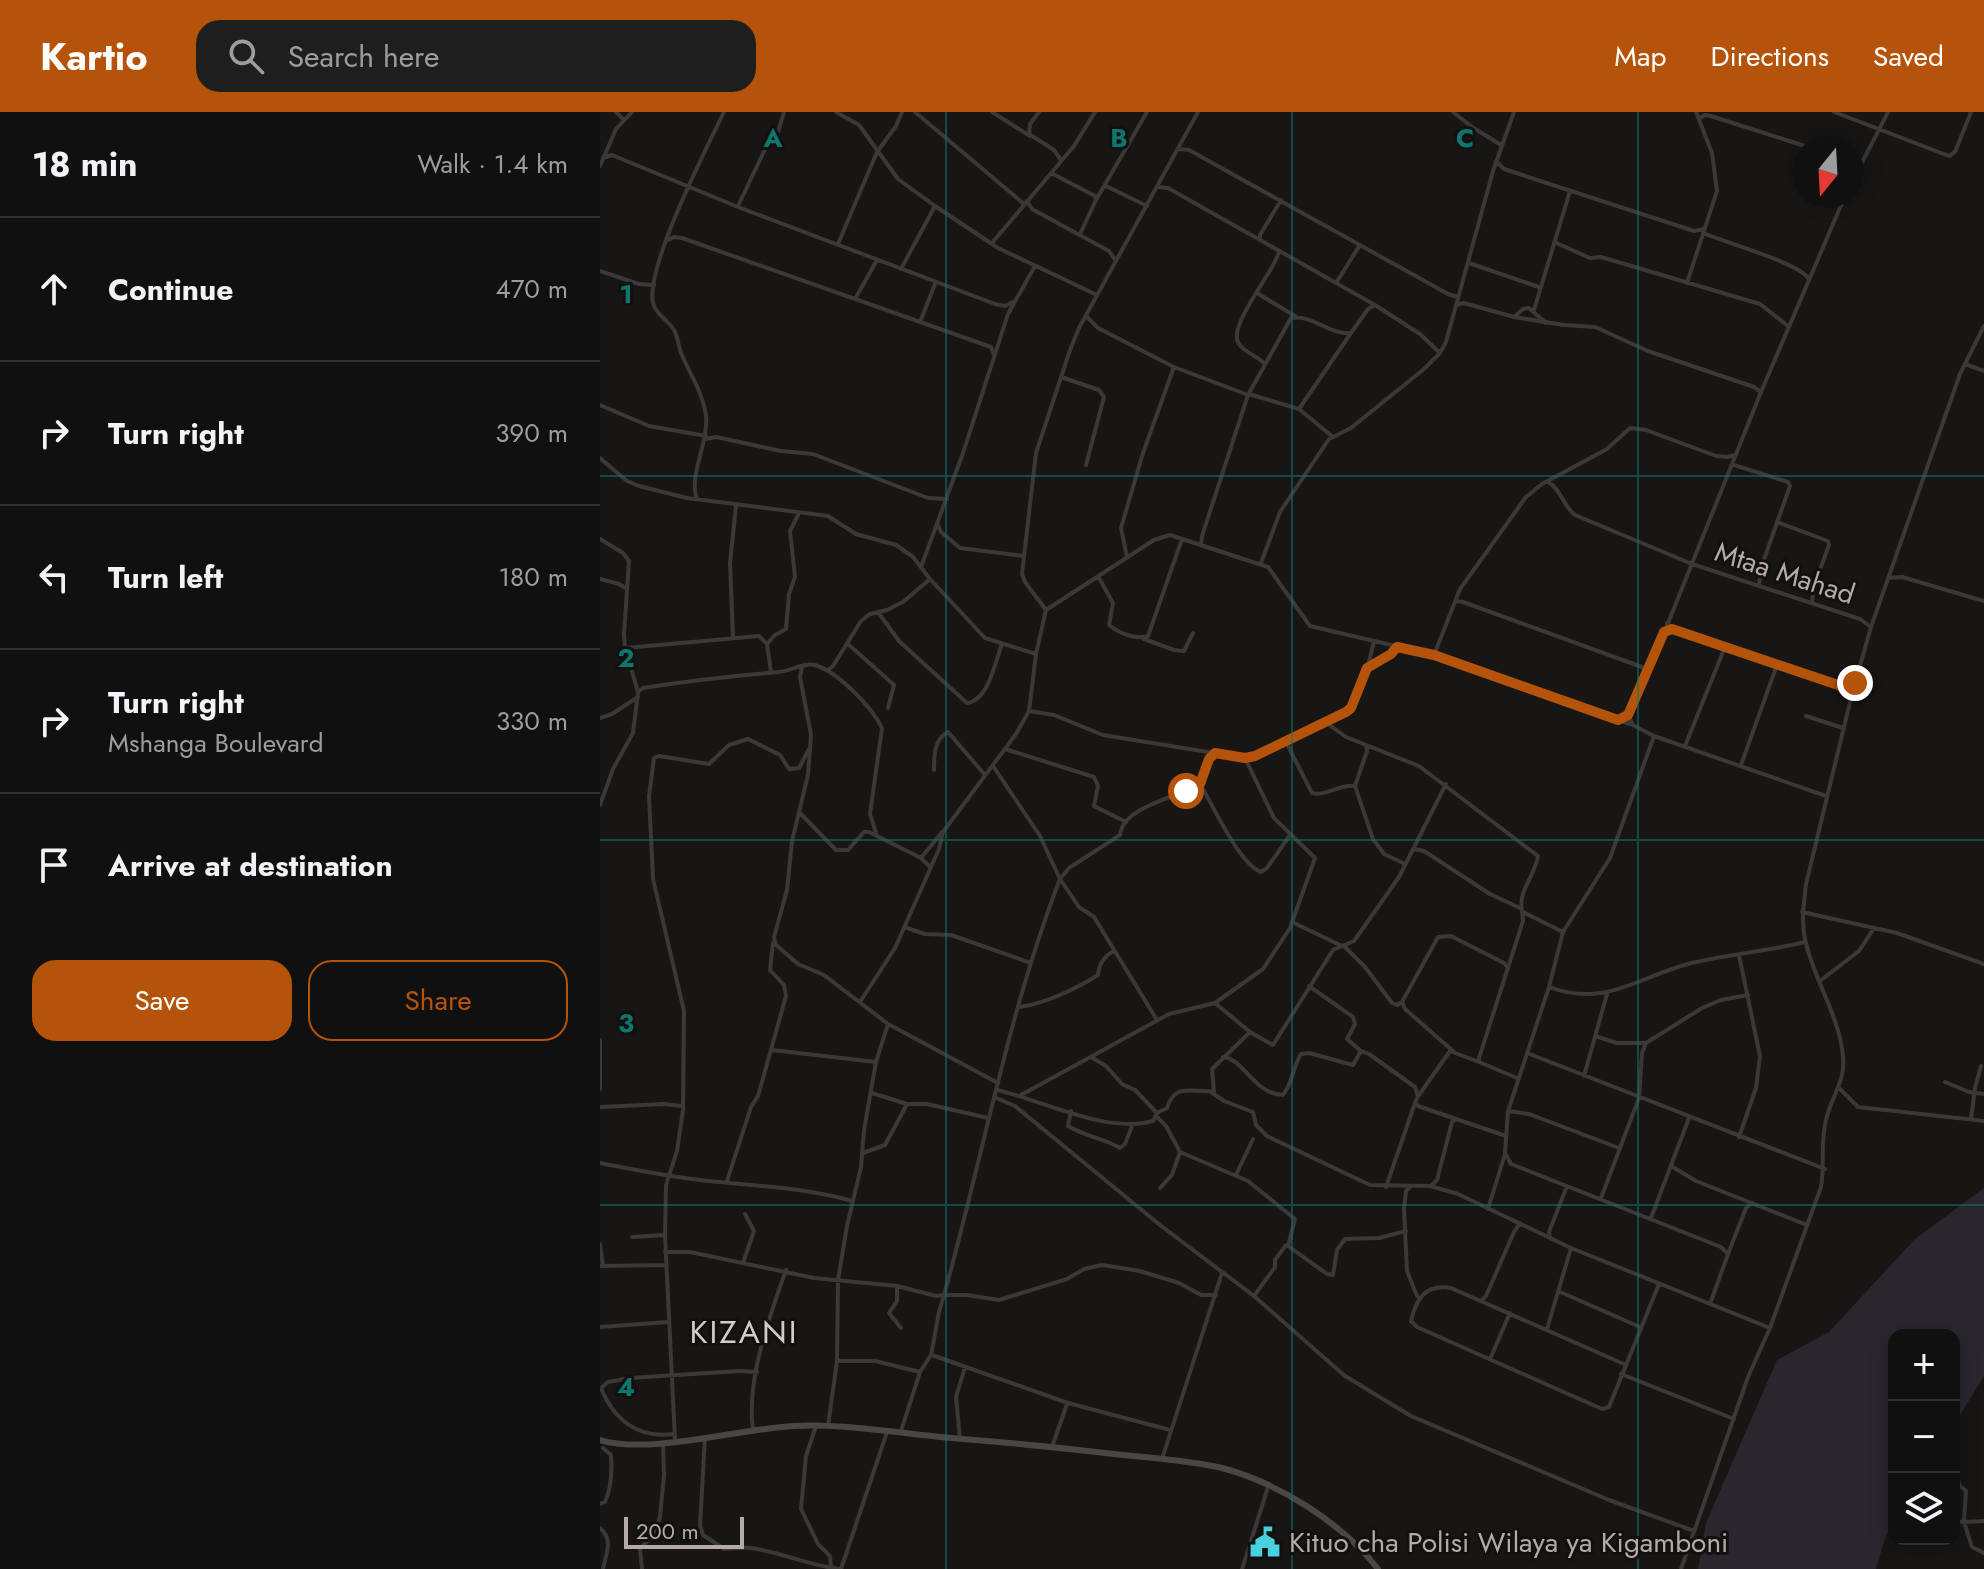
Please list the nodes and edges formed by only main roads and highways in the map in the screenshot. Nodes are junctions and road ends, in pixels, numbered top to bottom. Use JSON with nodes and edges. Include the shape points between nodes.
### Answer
{"nodes":[{"id":1,"x":601,"y":1445,"type":"edge"},
{"id":2,"x":1378,"y":1569,"type":"edge"}],
"edges":[{"from":1,"to":2,"type":"main road","via":[[828,1426],[1225,1469],[1286,1495],[1339,1528]]}]}
